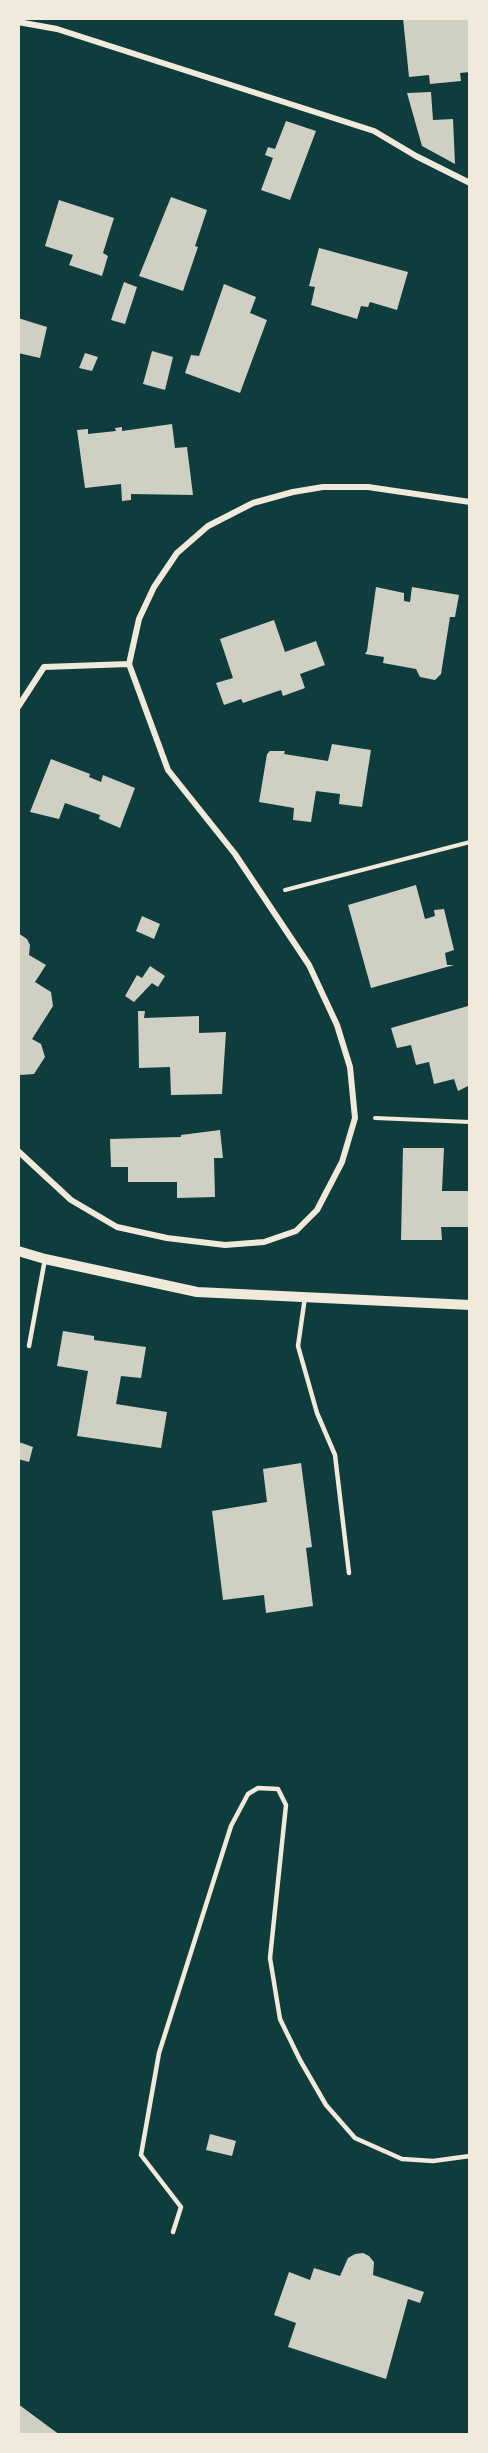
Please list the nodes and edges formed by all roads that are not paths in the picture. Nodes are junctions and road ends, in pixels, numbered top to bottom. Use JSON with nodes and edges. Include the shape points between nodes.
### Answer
{"nodes":[{"id":1,"x":18,"y":22,"type":"edge"},
{"id":2,"x":470,"y":183,"type":"edge"},
{"id":3,"x":470,"y":502,"type":"edge"},
{"id":4,"x":129,"y":664,"type":"junction"},
{"id":5,"x":18,"y":707,"type":"edge"},
{"id":6,"x":18,"y":1151,"type":"edge"},
{"id":7,"x":18,"y":1251,"type":"edge"},
{"id":8,"x":45,"y":1259,"type":"junction"},
{"id":9,"x":305,"y":1297,"type":"junction"},
{"id":10,"x":470,"y":1305,"type":"edge"},
{"id":11,"x":29,"y":1346,"type":"dead end"},
{"id":12,"x":349,"y":1573,"type":"dead end"},
{"id":13,"x":470,"y":2156,"type":"edge"},
{"id":14,"x":173,"y":2232,"type":"dead end"}],
"edges":[{"from":1,"to":2,"type":"street","via":[[57,29],[374,131]]},
{"from":3,"to":4,"type":"street","via":[[368,487],[323,487],[253,503],[208,526],[177,553],[139,619]]},
{"from":4,"to":5,"type":"street","via":[[44,667]]},
{"from":4,"to":6,"type":"street","via":[[168,770],[235,854],[309,965],[337,1024],[350,1067],[355,1118],[342,1162],[317,1210],[296,1231],[264,1242],[225,1245],[117,1227],[71,1200]]},
{"from":7,"to":8,"type":"street"},
{"from":8,"to":9,"type":"street","via":[[197,1292]]},
{"from":8,"to":11,"type":"lane"},
{"from":9,"to":10,"type":"street"},
{"from":9,"to":12,"type":"lane","via":[[298,1346],[317,1413],[335,1455]]},
{"from":13,"to":14,"type":"lane","via":[[434,2161],[402,2159],[355,2138],[326,2105],[300,2060],[280,2019],[270,1958],[286,1805],[278,1789],[258,1788],[248,1794],[231,1826],[159,2053],[141,2155],[181,2207]]}]}
